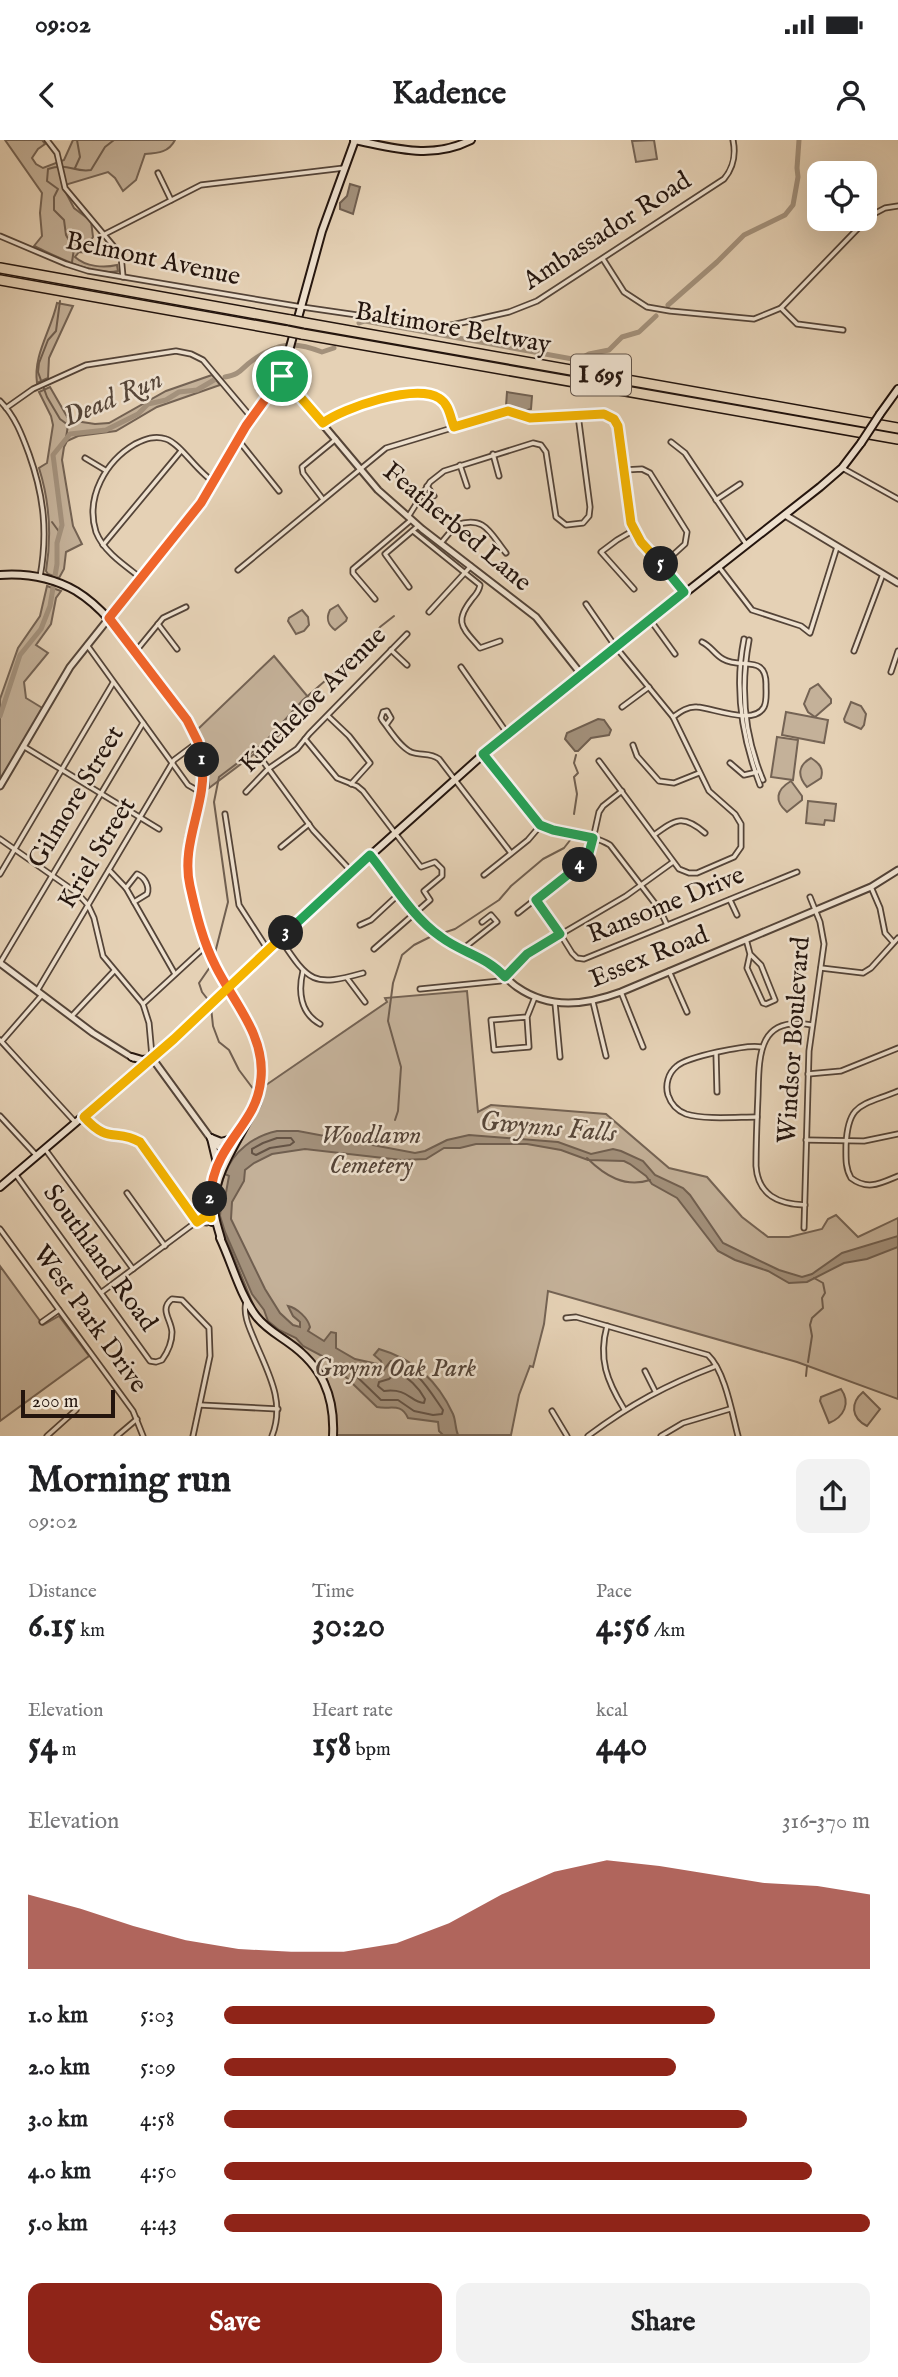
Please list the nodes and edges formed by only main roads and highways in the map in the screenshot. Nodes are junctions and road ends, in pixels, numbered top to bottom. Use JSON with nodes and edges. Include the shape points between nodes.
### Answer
{"nodes":[{"id":1,"x":354,"y":140,"type":"edge"},
{"id":2,"x":471,"y":140,"type":"edge"},
{"id":3,"x":0,"y":268,"type":"edge"},
{"id":4,"x":0,"y":281,"type":"edge"},
{"id":5,"x":898,"y":388,"type":"edge"},
{"id":6,"x":898,"y":428,"type":"edge"},
{"id":7,"x":898,"y":439,"type":"edge"},
{"id":8,"x":0,"y":575,"type":"edge"},
{"id":9,"x":109,"y":618,"type":"junction"},
{"id":10,"x":228,"y":987,"type":"junction"},
{"id":11,"x":132,"y":1057,"type":"road end"},
{"id":12,"x":152,"y":1058,"type":"junction"},
{"id":13,"x":244,"y":1125,"type":"junction"},
{"id":14,"x":234,"y":1138,"type":"junction"},
{"id":15,"x":228,"y":1151,"type":"junction"},
{"id":16,"x":217,"y":1166,"type":"junction"},
{"id":17,"x":0,"y":1187,"type":"edge"},
{"id":18,"x":213,"y":1217,"type":"junction"},
{"id":19,"x":331,"y":1436,"type":"edge"}],
"edges":[{"from":1,"to":2,"type":"main road","via":[[422,152],[442,151]]},
{"from":1,"to":9,"type":"main road","via":[[322,231],[282,376],[251,417],[194,513]]},
{"from":3,"to":6,"type":"highway","name":"Baltimore Beltway","number":"I 695","bridge":true},
{"from":4,"to":7,"type":"highway","name":"Baltimore Beltway","number":"I 695","bridge":true},
{"from":5,"to":10,"type":"main road","bridge":true,"via":[[842,468],[507,733]]},
{"from":8,"to":9,"type":"main road","via":[[53,581],[83,595]]},
{"from":9,"to":10,"type":"main road","via":[[183,714],[198,742],[202,792],[187,866],[206,945]]},
{"from":10,"to":12,"type":"main road"},
{"from":10,"to":13,"type":"main road","via":[[255,1037],[261,1062],[258,1096]]},
{"from":11,"to":12,"type":"main road"},
{"from":12,"to":17,"type":"main road"},
{"from":13,"to":14,"type":"main road"},
{"from":13,"to":15,"type":"main road"},
{"from":14,"to":15,"type":"main road"},
{"from":14,"to":16,"type":"main road","via":[[221,1143],[211,1138]]},
{"from":15,"to":16,"type":"main road"},
{"from":15,"to":18,"type":"main road"},
{"from":16,"to":18,"type":"main road","via":[[210,1196]]},
{"from":18,"to":19,"type":"main road","via":[[247,1300],[264,1325],[320,1373],[330,1396]]}]}
